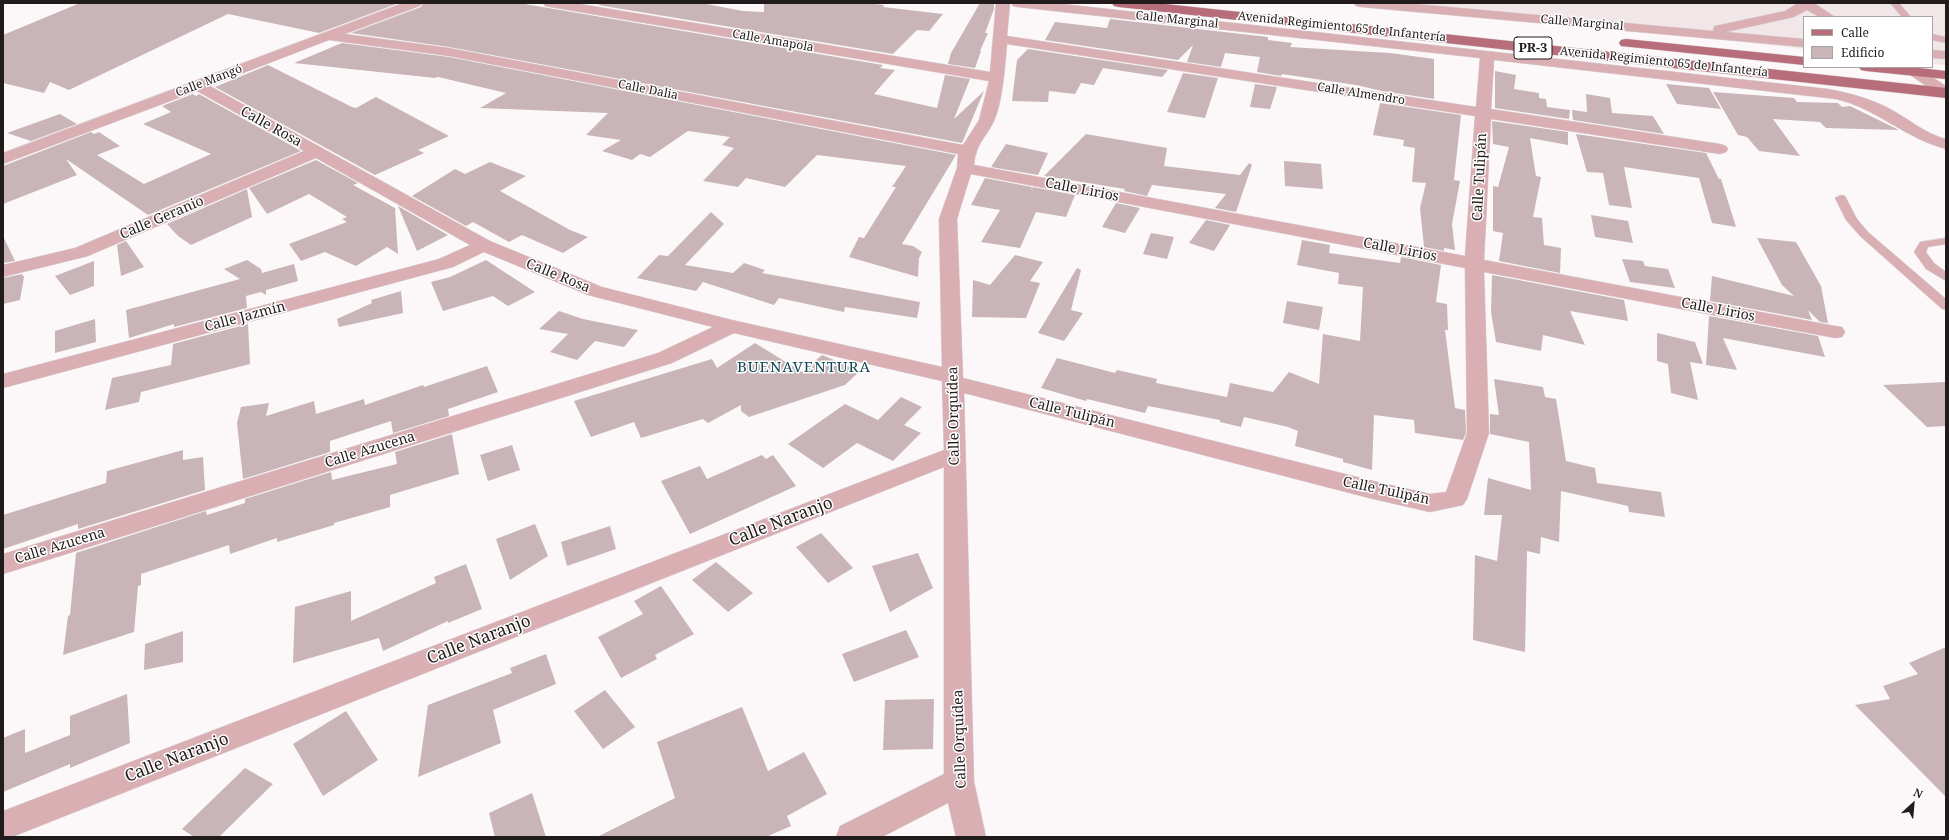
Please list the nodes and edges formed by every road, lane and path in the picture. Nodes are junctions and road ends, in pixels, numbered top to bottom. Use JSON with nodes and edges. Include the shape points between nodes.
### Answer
{"nodes":[{"id":1,"x":415,"y":3,"type":"edge"},
{"id":2,"x":550,"y":3,"type":"edge"},
{"id":3,"x":1003,"y":3,"type":"edge"},
{"id":4,"x":1018,"y":3,"type":"edge"},
{"id":5,"x":1119,"y":3,"type":"edge"},
{"id":6,"x":1240,"y":3,"type":"edge"},
{"id":7,"x":1894,"y":3,"type":"edge"},
{"id":8,"x":1806,"y":4,"type":"edge"},
{"id":9,"x":1359,"y":9,"type":"edge"},
{"id":10,"x":1311,"y":10,"type":"dead end"},
{"id":11,"x":1826,"y":16,"type":"edge"},
{"id":12,"x":1906,"y":16,"type":"edge"},
{"id":13,"x":1413,"y":21,"type":"dead end"},
{"id":14,"x":1701,"y":34,"type":"junction"},
{"id":15,"x":328,"y":36,"type":"junction"},
{"id":16,"x":1933,"y":37,"type":"edge"},
{"id":17,"x":1001,"y":39,"type":"junction"},
{"id":18,"x":1946,"y":40,"type":"edge"},
{"id":19,"x":1616,"y":42,"type":"dead end"},
{"id":20,"x":1803,"y":43,"type":"edge"},
{"id":21,"x":1488,"y":54,"type":"junction"},
{"id":22,"x":1933,"y":54,"type":"edge"},
{"id":23,"x":1946,"y":56,"type":"edge"},
{"id":24,"x":1803,"y":61,"type":"edge"},
{"id":25,"x":1889,"y":68,"type":"edge"},
{"id":26,"x":1912,"y":69,"type":"edge"},
{"id":27,"x":1946,"y":75,"type":"edge"},
{"id":28,"x":997,"y":78,"type":"junction"},
{"id":29,"x":198,"y":85,"type":"junction"},
{"id":30,"x":1946,"y":93,"type":"edge"},
{"id":31,"x":1483,"y":112,"type":"junction"},
{"id":32,"x":1946,"y":144,"type":"edge"},
{"id":33,"x":1720,"y":149,"type":"dead end"},
{"id":34,"x":316,"y":152,"type":"junction"},
{"id":35,"x":5,"y":157,"type":"edge"},
{"id":36,"x":966,"y":159,"type":"junction"},
{"id":37,"x":1841,"y":198,"type":"dead end"},
{"id":38,"x":1946,"y":241,"type":"edge"},
{"id":39,"x":484,"y":245,"type":"junction"},
{"id":40,"x":1474,"y":264,"type":"junction"},
{"id":41,"x":3,"y":271,"type":"edge"},
{"id":42,"x":1946,"y":277,"type":"edge"},
{"id":43,"x":1946,"y":306,"type":"edge"},
{"id":44,"x":732,"y":326,"type":"junction"},
{"id":45,"x":1835,"y":332,"type":"dead end"},
{"id":46,"x":953,"y":380,"type":"junction"},
{"id":47,"x":3,"y":381,"type":"edge"},
{"id":48,"x":955,"y":454,"type":"junction"},
{"id":49,"x":3,"y":564,"type":"edge"},
{"id":50,"x":959,"y":782,"type":"junction"},
{"id":51,"x":3,"y":826,"type":"edge"},
{"id":52,"x":851,"y":837,"type":"edge"},
{"id":53,"x":971,"y":837,"type":"edge"}],
"edges":[{"from":1,"to":15,"type":"street","name":"Calle Mangó"},
{"from":2,"to":28,"type":"street","name":"Calle Amapola"},
{"from":3,"to":17,"type":"street","name":"Calle Orquídea"},
{"from":4,"to":21,"type":"street","name":"Calle Marginal"},
{"from":5,"to":30,"type":"main road","name":"Avenida Regimiento 65 de Infantería","number":"PR-3"},
{"from":6,"to":10,"type":"main road","name":"Avenida Regimiento 65 de Infantería"},
{"from":7,"to":12,"type":"lane"},
{"from":8,"to":11,"type":"street"},
{"from":8,"to":14,"type":"street","via":[[1788,14]]},
{"from":9,"to":13,"type":"main road","name":"Avenida Regimiento 65 de Infantería"},
{"from":9,"to":14,"type":"street","name":"Calle Marginal"},
{"from":14,"to":20,"type":"street","name":"Calle Marginal"},
{"from":15,"to":29,"type":"street","name":"Calle Mangó"},
{"from":15,"to":36,"type":"street","name":"Calle Dalia","via":[[457,54]]},
{"from":16,"to":18,"type":"lane"},
{"from":17,"to":28,"type":"street","name":"Calle Orquídea"},
{"from":17,"to":31,"type":"street","name":"Calle Almendro"},
{"from":19,"to":24,"type":"main road","name":"Avenida Regimiento 65 de Infantería"},
{"from":21,"to":31,"type":"street","name":"Calle Tulipán"},
{"from":21,"to":32,"type":"street","name":"Calle Marginal","via":[[1846,96],[1872,106],[1920,134]]},
{"from":22,"to":23,"type":"street"},
{"from":25,"to":26,"type":"main road"},
{"from":26,"to":27,"type":"main road"},
{"from":26,"to":30,"type":"street"},
{"from":28,"to":36,"type":"street","name":"Calle Orquídea","via":[[986,120]]},
{"from":29,"to":34,"type":"street","name":"Calle Rosa"},
{"from":29,"to":35,"type":"street","name":"Calle Mangó"},
{"from":31,"to":33,"type":"street","name":"Calle Almendro"},
{"from":31,"to":40,"type":"street","name":"Calle Tulipán"},
{"from":34,"to":39,"type":"street","name":"Calle Rosa"},
{"from":34,"to":41,"type":"street","name":"Calle Geranio","via":[[81,252]]},
{"from":36,"to":40,"type":"street","name":"Calle Lirios"},
{"from":36,"to":46,"type":"street","name":"Calle Orquídea","via":[[948,219]]},
{"from":37,"to":43,"type":"lane","via":[[1852,220],[1864,234]]},
{"from":38,"to":42,"type":"lane","via":[[1924,244],[1920,252],[1930,266]]},
{"from":39,"to":44,"type":"street","name":"Calle Rosa","via":[[595,291]]},
{"from":39,"to":47,"type":"street","name":"Calle Jazmín","via":[[446,264]]},
{"from":40,"to":45,"type":"street","name":"Calle Lirios"},
{"from":40,"to":46,"type":"street","name":"Calle Tulipán","via":[[1478,433],[1455,499],[1430,503],[1369,489]]},
{"from":44,"to":46,"type":"street","name":"Calle Rosa"},
{"from":44,"to":49,"type":"street","name":"Calle Azucena","via":[[665,358]]},
{"from":46,"to":48,"type":"street","name":"Calle Orquídea"},
{"from":48,"to":50,"type":"street","name":"Calle Orquídea"},
{"from":48,"to":51,"type":"street","name":"Calle Naranjo"},
{"from":50,"to":52,"type":"street"},
{"from":50,"to":53,"type":"street","name":"Calle Orquídea"}]}
